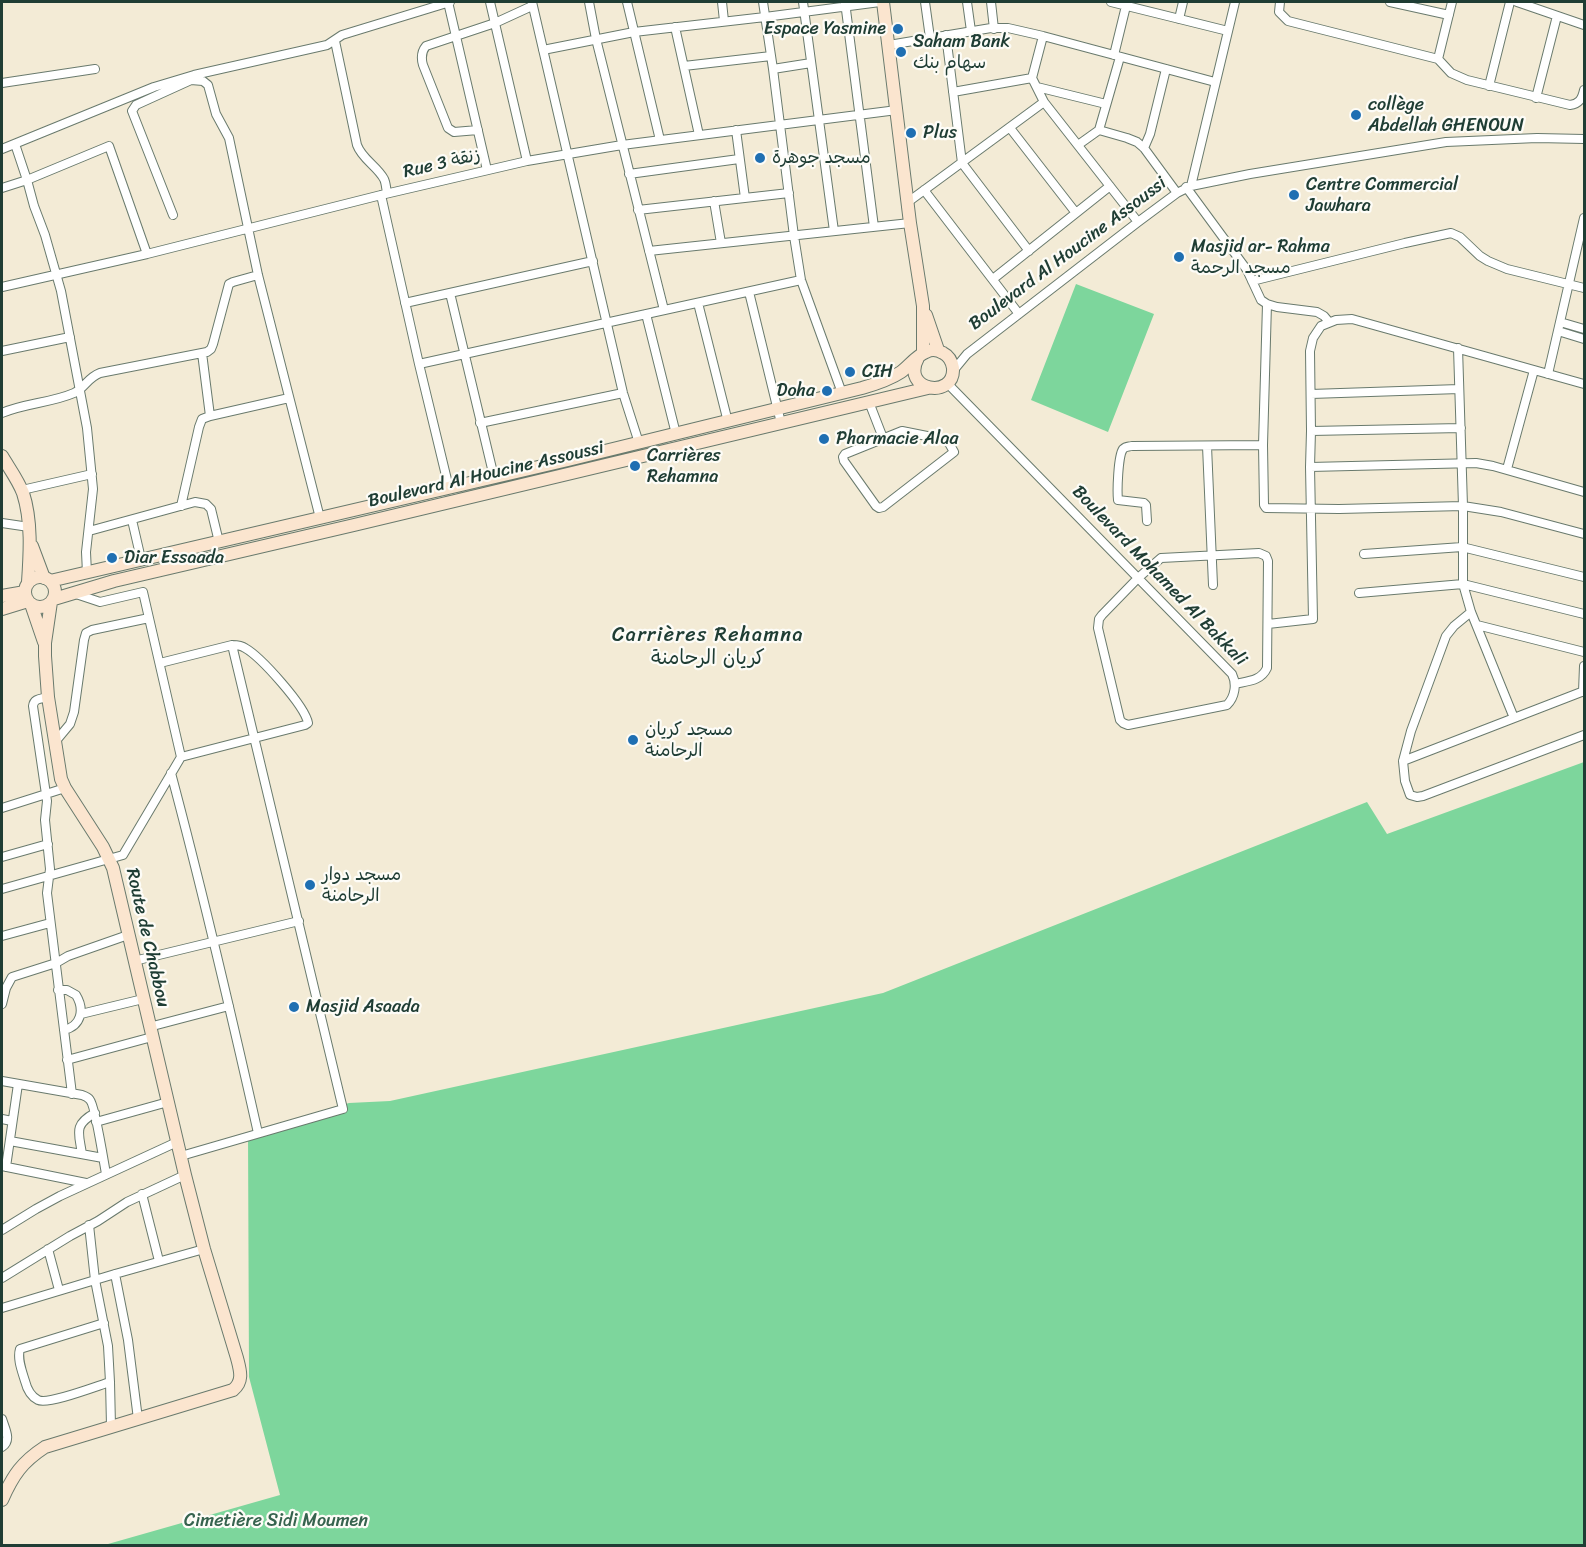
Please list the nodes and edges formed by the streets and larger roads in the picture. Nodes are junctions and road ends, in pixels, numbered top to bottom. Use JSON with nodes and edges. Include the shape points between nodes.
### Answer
{"nodes":[{"id":1,"x":449,"y":2,"type":"edge"},
{"id":2,"x":490,"y":2,"type":"edge"},
{"id":3,"x":589,"y":2,"type":"edge"},
{"id":4,"x":627,"y":2,"type":"edge"},
{"id":5,"x":722,"y":2,"type":"edge"},
{"id":6,"x":763,"y":2,"type":"edge"},
{"id":7,"x":882,"y":2,"type":"edge"},
{"id":8,"x":925,"y":2,"type":"edge"},
{"id":9,"x":967,"y":2,"type":"edge"},
{"id":10,"x":991,"y":2,"type":"edge"},
{"id":11,"x":1111,"y":2,"type":"edge"},
{"id":12,"x":1183,"y":2,"type":"edge"},
{"id":13,"x":1235,"y":2,"type":"edge"},
{"id":14,"x":1280,"y":2,"type":"edge"},
{"id":15,"x":1390,"y":2,"type":"edge"},
{"id":16,"x":1452,"y":2,"type":"edge"},
{"id":17,"x":1510,"y":2,"type":"edge"},
{"id":18,"x":1516,"y":2,"type":"edge"},
{"id":19,"x":532,"y":4,"type":"edge"},
{"id":20,"x":845,"y":4,"type":"edge"},
{"id":21,"x":803,"y":6,"type":"edge"},
{"id":22,"x":1126,"y":6,"type":"junction"},
{"id":23,"x":1449,"y":15,"type":"junction"},
{"id":24,"x":1557,"y":16,"type":"junction"},
{"id":25,"x":765,"y":17,"type":"junction"},
{"id":26,"x":1179,"y":19,"type":"junction"},
{"id":27,"x":724,"y":21,"type":"junction"},
{"id":28,"x":495,"y":23,"type":"junction"},
{"id":29,"x":1584,"y":25,"type":"edge"},
{"id":30,"x":675,"y":27,"type":"junction"},
{"id":31,"x":994,"y":28,"type":"junction"},
{"id":32,"x":634,"y":32,"type":"junction"},
{"id":33,"x":971,"y":32,"type":"junction"},
{"id":34,"x":1228,"y":32,"type":"junction"},
{"id":35,"x":455,"y":36,"type":"junction"},
{"id":36,"x":946,"y":36,"type":"junction"},
{"id":37,"x":1043,"y":36,"type":"junction"},
{"id":38,"x":930,"y":38,"type":"junction"},
{"id":39,"x":596,"y":39,"type":"junction"},
{"id":40,"x":335,"y":41,"type":"junction"},
{"id":41,"x":889,"y":45,"type":"junction"},
{"id":42,"x":543,"y":50,"type":"junction"},
{"id":43,"x":771,"y":56,"type":"junction"},
{"id":44,"x":1117,"y":56,"type":"junction"},
{"id":45,"x":1438,"y":59,"type":"junction"},
{"id":46,"x":811,"y":63,"type":"junction"},
{"id":47,"x":684,"y":66,"type":"junction"},
{"id":48,"x":95,"y":69,"type":"dead end"},
{"id":49,"x":773,"y":69,"type":"junction"},
{"id":50,"x":1166,"y":69,"type":"junction"},
{"id":51,"x":1032,"y":78,"type":"junction"},
{"id":52,"x":1215,"y":82,"type":"junction"},
{"id":53,"x":2,"y":84,"type":"edge"},
{"id":54,"x":1489,"y":86,"type":"junction"},
{"id":55,"x":1036,"y":87,"type":"junction"},
{"id":56,"x":1584,"y":90,"type":"edge"},
{"id":57,"x":953,"y":92,"type":"junction"},
{"id":58,"x":1536,"y":98,"type":"junction"},
{"id":59,"x":1044,"y":102,"type":"junction"},
{"id":60,"x":1106,"y":105,"type":"junction"},
{"id":61,"x":897,"y":110,"type":"junction"},
{"id":62,"x":860,"y":115,"type":"junction"},
{"id":63,"x":819,"y":121,"type":"junction"},
{"id":64,"x":780,"y":125,"type":"junction"},
{"id":65,"x":1010,"y":128,"type":"junction"},
{"id":66,"x":478,"y":130,"type":"junction"},
{"id":67,"x":736,"y":130,"type":"junction"},
{"id":68,"x":1099,"y":130,"type":"junction"},
{"id":69,"x":699,"y":135,"type":"junction"},
{"id":70,"x":1584,"y":139,"type":"edge"},
{"id":71,"x":660,"y":140,"type":"junction"},
{"id":72,"x":15,"y":144,"type":"junction"},
{"id":73,"x":622,"y":145,"type":"junction"},
{"id":74,"x":1078,"y":145,"type":"junction"},
{"id":75,"x":1144,"y":148,"type":"junction"},
{"id":76,"x":2,"y":149,"type":"edge"},
{"id":77,"x":568,"y":154,"type":"junction"},
{"id":78,"x":739,"y":159,"type":"junction"},
{"id":79,"x":527,"y":161,"type":"junction"},
{"id":80,"x":962,"y":162,"type":"junction"},
{"id":81,"x":487,"y":170,"type":"junction"},
{"id":82,"x":629,"y":174,"type":"junction"},
{"id":83,"x":27,"y":180,"type":"junction"},
{"id":84,"x":1110,"y":186,"type":"junction"},
{"id":85,"x":1188,"y":186,"type":"junction"},
{"id":86,"x":2,"y":188,"type":"edge"},
{"id":87,"x":924,"y":190,"type":"junction"},
{"id":88,"x":789,"y":193,"type":"junction"},
{"id":89,"x":1177,"y":193,"type":"junction"},
{"id":90,"x":384,"y":194,"type":"junction"},
{"id":91,"x":745,"y":198,"type":"junction"},
{"id":92,"x":714,"y":201,"type":"junction"},
{"id":93,"x":908,"y":202,"type":"junction"},
{"id":94,"x":638,"y":210,"type":"junction"},
{"id":95,"x":1076,"y":213,"type":"junction"},
{"id":96,"x":173,"y":215,"type":"dead end"},
{"id":97,"x":1584,"y":220,"type":"edge"},
{"id":98,"x":1138,"y":222,"type":"junction"},
{"id":99,"x":910,"y":223,"type":"junction"},
{"id":100,"x":874,"y":227,"type":"junction"},
{"id":101,"x":249,"y":229,"type":"junction"},
{"id":102,"x":834,"y":231,"type":"junction"},
{"id":103,"x":794,"y":236,"type":"junction"},
{"id":104,"x":721,"y":243,"type":"junction"},
{"id":105,"x":649,"y":251,"type":"junction"},
{"id":106,"x":1029,"y":251,"type":"junction"},
{"id":107,"x":147,"y":255,"type":"junction"},
{"id":108,"x":593,"y":261,"type":"junction"},
{"id":109,"x":56,"y":274,"type":"junction"},
{"id":110,"x":258,"y":275,"type":"junction"},
{"id":111,"x":993,"y":279,"type":"junction"},
{"id":112,"x":801,"y":280,"type":"junction"},
{"id":113,"x":1252,"y":281,"type":"junction"},
{"id":114,"x":1568,"y":283,"type":"junction"},
{"id":115,"x":2,"y":286,"type":"edge"},
{"id":116,"x":1584,"y":288,"type":"edge"},
{"id":117,"x":749,"y":292,"type":"junction"},
{"id":118,"x":450,"y":293,"type":"junction"},
{"id":119,"x":405,"y":303,"type":"junction"},
{"id":120,"x":698,"y":303,"type":"junction"},
{"id":121,"x":1267,"y":304,"type":"junction"},
{"id":122,"x":923,"y":306,"type":"junction"},
{"id":123,"x":664,"y":310,"type":"junction"},
{"id":124,"x":646,"y":314,"type":"junction"},
{"id":125,"x":1018,"y":314,"type":"junction"},
{"id":126,"x":1329,"y":322,"type":"junction"},
{"id":127,"x":607,"y":323,"type":"junction"},
{"id":128,"x":1559,"y":327,"type":"junction"},
{"id":129,"x":1584,"y":329,"type":"edge"},
{"id":130,"x":70,"y":336,"type":"junction"},
{"id":131,"x":1584,"y":339,"type":"edge"},
{"id":132,"x":1458,"y":348,"type":"junction"},
{"id":133,"x":2,"y":351,"type":"edge"},
{"id":134,"x":202,"y":353,"type":"junction"},
{"id":135,"x":942,"y":353,"type":"junction"},
{"id":136,"x":464,"y":354,"type":"junction"},
{"id":137,"x":967,"y":354,"type":"junction"},
{"id":138,"x":921,"y":355,"type":"junction"},
{"id":139,"x":418,"y":364,"type":"junction"},
{"id":140,"x":1534,"y":370,"type":"junction"},
{"id":141,"x":1548,"y":374,"type":"junction"},
{"id":142,"x":950,"y":378,"type":"junction"},
{"id":143,"x":1584,"y":384,"type":"edge"},
{"id":144,"x":928,"y":388,"type":"junction"},
{"id":145,"x":1459,"y":389,"type":"junction"},
{"id":146,"x":81,"y":390,"type":"junction"},
{"id":147,"x":624,"y":393,"type":"junction"},
{"id":148,"x":842,"y":393,"type":"junction"},
{"id":149,"x":1311,"y":394,"type":"junction"},
{"id":150,"x":289,"y":398,"type":"junction"},
{"id":151,"x":869,"y":402,"type":"junction"},
{"id":152,"x":778,"y":410,"type":"junction"},
{"id":153,"x":2,"y":413,"type":"edge"},
{"id":154,"x":210,"y":416,"type":"junction"},
{"id":155,"x":728,"y":422,"type":"junction"},
{"id":156,"x":480,"y":423,"type":"junction"},
{"id":157,"x":781,"y":423,"type":"junction"},
{"id":158,"x":1461,"y":428,"type":"junction"},
{"id":159,"x":1311,"y":431,"type":"junction"},
{"id":160,"x":676,"y":434,"type":"junction"},
{"id":161,"x":884,"y":438,"type":"junction"},
{"id":162,"x":639,"y":443,"type":"junction"},
{"id":163,"x":1263,"y":445,"type":"junction"},
{"id":164,"x":1207,"y":446,"type":"junction"},
{"id":165,"x":2,"y":456,"type":"edge"},
{"id":166,"x":1462,"y":464,"type":"junction"},
{"id":167,"x":1310,"y":467,"type":"junction"},
{"id":168,"x":1507,"y":469,"type":"junction"},
{"id":169,"x":92,"y":474,"type":"junction"},
{"id":170,"x":494,"y":477,"type":"junction"},
{"id":171,"x":449,"y":488,"type":"junction"},
{"id":172,"x":22,"y":490,"type":"junction"},
{"id":173,"x":1584,"y":492,"type":"edge"},
{"id":174,"x":181,"y":506,"type":"junction"},
{"id":175,"x":1463,"y":506,"type":"junction"},
{"id":176,"x":1312,"y":508,"type":"junction"},
{"id":177,"x":320,"y":518,"type":"junction"},
{"id":178,"x":132,"y":520,"type":"junction"},
{"id":179,"x":1147,"y":521,"type":"dead end"},
{"id":180,"x":2,"y":523,"type":"edge"},
{"id":181,"x":89,"y":531,"type":"junction"},
{"id":182,"x":29,"y":533,"type":"junction"},
{"id":183,"x":1584,"y":534,"type":"edge"},
{"id":184,"x":219,"y":542,"type":"junction"},
{"id":185,"x":1462,"y":547,"type":"junction"},
{"id":186,"x":1364,"y":554,"type":"dead end"},
{"id":187,"x":1212,"y":555,"type":"junction"},
{"id":188,"x":141,"y":560,"type":"junction"},
{"id":189,"x":87,"y":573,"type":"junction"},
{"id":190,"x":1584,"y":577,"type":"edge"},
{"id":191,"x":1138,"y":578,"type":"junction"},
{"id":192,"x":47,"y":579,"type":"junction"},
{"id":193,"x":1463,"y":584,"type":"junction"},
{"id":194,"x":1213,"y":585,"type":"dead end"},
{"id":195,"x":71,"y":592,"type":"junction"},
{"id":196,"x":1359,"y":593,"type":"dead end"},
{"id":197,"x":28,"y":595,"type":"junction"},
{"id":198,"x":2,"y":597,"type":"edge"},
{"id":199,"x":52,"y":601,"type":"junction"},
{"id":200,"x":2,"y":609,"type":"edge"},
{"id":201,"x":1471,"y":612,"type":"junction"},
{"id":202,"x":1584,"y":614,"type":"edge"},
{"id":203,"x":149,"y":618,"type":"junction"},
{"id":204,"x":1268,"y":624,"type":"junction"},
{"id":205,"x":1477,"y":625,"type":"junction"},
{"id":206,"x":45,"y":643,"type":"junction"},
{"id":207,"x":232,"y":645,"type":"junction"},
{"id":208,"x":1584,"y":652,"type":"edge"},
{"id":209,"x":160,"y":663,"type":"junction"},
{"id":210,"x":1584,"y":666,"type":"edge"},
{"id":211,"x":1235,"y":684,"type":"junction"},
{"id":212,"x":1583,"y":692,"type":"edge"},
{"id":213,"x":48,"y":697,"type":"junction"},
{"id":214,"x":1514,"y":718,"type":"junction"},
{"id":215,"x":1584,"y":735,"type":"edge"},
{"id":216,"x":255,"y":739,"type":"junction"},
{"id":217,"x":55,"y":742,"type":"junction"},
{"id":218,"x":181,"y":757,"type":"junction"},
{"id":219,"x":1403,"y":761,"type":"junction"},
{"id":220,"x":171,"y":773,"type":"junction"},
{"id":221,"x":65,"y":788,"type":"junction"},
{"id":222,"x":46,"y":795,"type":"junction"},
{"id":223,"x":2,"y":808,"type":"edge"},
{"id":224,"x":48,"y":844,"type":"junction"},
{"id":225,"x":2,"y":857,"type":"edge"},
{"id":226,"x":110,"y":860,"type":"junction"},
{"id":227,"x":50,"y":876,"type":"junction"},
{"id":228,"x":2,"y":889,"type":"edge"},
{"id":229,"x":298,"y":921,"type":"junction"},
{"id":230,"x":50,"y":923,"type":"junction"},
{"id":231,"x":128,"y":935,"type":"junction"},
{"id":232,"x":2,"y":936,"type":"edge"},
{"id":233,"x":214,"y":942,"type":"junction"},
{"id":234,"x":134,"y":962,"type":"junction"},
{"id":235,"x":56,"y":963,"type":"junction"},
{"id":236,"x":58,"y":990,"type":"junction"},
{"id":237,"x":143,"y":999,"type":"junction"},
{"id":238,"x":2,"y":1004,"type":"edge"},
{"id":239,"x":229,"y":1006,"type":"junction"},
{"id":240,"x":81,"y":1014,"type":"junction"},
{"id":241,"x":64,"y":1030,"type":"junction"},
{"id":242,"x":151,"y":1032,"type":"junction"},
{"id":243,"x":68,"y":1060,"type":"junction"},
{"id":244,"x":2,"y":1081,"type":"edge"},
{"id":245,"x":18,"y":1084,"type":"junction"},
{"id":246,"x":72,"y":1094,"type":"junction"},
{"id":247,"x":168,"y":1102,"type":"junction"},
{"id":248,"x":95,"y":1118,"type":"junction"},
{"id":249,"x":2,"y":1119,"type":"edge"},
{"id":250,"x":12,"y":1121,"type":"junction"},
{"id":251,"x":258,"y":1133,"type":"junction"},
{"id":252,"x":10,"y":1141,"type":"junction"},
{"id":253,"x":177,"y":1142,"type":"junction"},
{"id":254,"x":82,"y":1154,"type":"junction"},
{"id":255,"x":181,"y":1156,"type":"junction"},
{"id":256,"x":103,"y":1158,"type":"junction"},
{"id":257,"x":4,"y":1166,"type":"edge"},
{"id":258,"x":106,"y":1174,"type":"junction"},
{"id":259,"x":185,"y":1175,"type":"junction"},
{"id":260,"x":87,"y":1183,"type":"junction"},
{"id":261,"x":142,"y":1194,"type":"junction"},
{"id":262,"x":89,"y":1225,"type":"junction"},
{"id":263,"x":2,"y":1230,"type":"edge"},
{"id":264,"x":48,"y":1249,"type":"junction"},
{"id":265,"x":204,"y":1249,"type":"junction"},
{"id":266,"x":159,"y":1261,"type":"junction"},
{"id":267,"x":115,"y":1274,"type":"junction"},
{"id":268,"x":2,"y":1278,"type":"edge"},
{"id":269,"x":95,"y":1280,"type":"junction"},
{"id":270,"x":59,"y":1290,"type":"junction"},
{"id":271,"x":2,"y":1308,"type":"edge"},
{"id":272,"x":104,"y":1323,"type":"junction"},
{"id":273,"x":110,"y":1382,"type":"junction"},
{"id":274,"x":2,"y":1419,"type":"edge"},
{"id":275,"x":138,"y":1419,"type":"junction"},
{"id":276,"x":111,"y":1426,"type":"junction"},
{"id":277,"x":2,"y":1447,"type":"edge"},
{"id":278,"x":2,"y":1500,"type":"edge"}],
"edges":[{"from":1,"to":35,"type":"street"},
{"from":1,"to":40,"type":"street","via":[[342,35]]},
{"from":2,"to":28,"type":"street"},
{"from":3,"to":39,"type":"street"},
{"from":4,"to":32,"type":"street"},
{"from":5,"to":27,"type":"street"},
{"from":6,"to":25,"type":"street"},
{"from":7,"to":20,"type":"street"},
{"from":7,"to":41,"type":"street"},
{"from":8,"to":38,"type":"street"},
{"from":9,"to":33,"type":"street"},
{"from":10,"to":31,"type":"street"},
{"from":11,"to":22,"type":"street"},
{"from":12,"to":26,"type":"street"},
{"from":13,"to":34,"type":"street"},
{"from":14,"to":45,"type":"street","via":[[1279,12],[1288,21]]},
{"from":15,"to":23,"type":"street"},
{"from":16,"to":23,"type":"street"},
{"from":17,"to":54,"type":"street"},
{"from":18,"to":24,"type":"street"},
{"from":19,"to":28,"type":"street"},
{"from":19,"to":42,"type":"street"},
{"from":20,"to":21,"type":"street"},
{"from":20,"to":62,"type":"street"},
{"from":21,"to":25,"type":"street"},
{"from":21,"to":46,"type":"street"},
{"from":22,"to":26,"type":"street"},
{"from":22,"to":44,"type":"street"},
{"from":23,"to":45,"type":"street"},
{"from":24,"to":29,"type":"street"},
{"from":24,"to":58,"type":"street"},
{"from":25,"to":27,"type":"street"},
{"from":25,"to":43,"type":"street"},
{"from":26,"to":34,"type":"street"},
{"from":27,"to":30,"type":"street"},
{"from":28,"to":35,"type":"street"},
{"from":28,"to":79,"type":"street"},
{"from":30,"to":32,"type":"street"},
{"from":30,"to":47,"type":"street"},
{"from":31,"to":33,"type":"street"},
{"from":31,"to":37,"type":"street"},
{"from":32,"to":39,"type":"street"},
{"from":32,"to":71,"type":"street"},
{"from":33,"to":36,"type":"street"},
{"from":34,"to":52,"type":"street"},
{"from":35,"to":66,"type":"street"},
{"from":35,"to":66,"type":"street","via":[[426,46],[422,59],[450,131]]},
{"from":36,"to":38,"type":"street"},
{"from":36,"to":57,"type":"street"},
{"from":37,"to":44,"type":"street"},
{"from":37,"to":51,"type":"street"},
{"from":38,"to":41,"type":"street"},
{"from":39,"to":42,"type":"street"},
{"from":39,"to":73,"type":"street"},
{"from":40,"to":72,"type":"street","via":[[184,78]]},
{"from":40,"to":90,"type":"street","via":[[357,145],[385,180]]},
{"from":41,"to":61,"type":"street"},
{"from":42,"to":77,"type":"street"},
{"from":43,"to":47,"type":"street"},
{"from":43,"to":49,"type":"street"},
{"from":44,"to":50,"type":"street"},
{"from":44,"to":60,"type":"street"},
{"from":45,"to":54,"type":"street","via":[[1457,77]]},
{"from":46,"to":49,"type":"street"},
{"from":46,"to":63,"type":"street"},
{"from":47,"to":69,"type":"street"},
{"from":48,"to":53,"type":"street"},
{"from":49,"to":64,"type":"street"},
{"from":50,"to":52,"type":"street"},
{"from":50,"to":75,"type":"street"},
{"from":51,"to":55,"type":"street"},
{"from":51,"to":57,"type":"street"},
{"from":52,"to":85,"type":"street"},
{"from":54,"to":58,"type":"street"},
{"from":55,"to":59,"type":"street"},
{"from":55,"to":60,"type":"street"},
{"from":56,"to":58,"type":"street","via":[[1581,100],[1572,105]]},
{"from":57,"to":80,"type":"street"},
{"from":59,"to":65,"type":"street"},
{"from":59,"to":74,"type":"street"},
{"from":60,"to":68,"type":"street"},
{"from":61,"to":62,"type":"street","name":"Rue 3 زنقة"},
{"from":61,"to":93,"type":"street"},
{"from":62,"to":63,"type":"street","name":"Rue 3 زنقة"},
{"from":62,"to":100,"type":"street"},
{"from":63,"to":64,"type":"street","name":"Rue 3 زنقة"},
{"from":63,"to":102,"type":"street"},
{"from":64,"to":67,"type":"street","name":"Rue 3 زنقة"},
{"from":64,"to":88,"type":"street"},
{"from":65,"to":80,"type":"street"},
{"from":65,"to":95,"type":"street"},
{"from":66,"to":81,"type":"street"},
{"from":67,"to":69,"type":"street","name":"Rue 3 زنقة"},
{"from":67,"to":78,"type":"street"},
{"from":68,"to":74,"type":"street"},
{"from":68,"to":75,"type":"street"},
{"from":69,"to":71,"type":"street","name":"Rue 3 زنقة"},
{"from":70,"to":85,"type":"street","name":"Boulevard Al Houcine Assoussi","via":[[1446,142]]},
{"from":71,"to":73,"type":"street","name":"Rue 3 زنقة"},
{"from":72,"to":76,"type":"street"},
{"from":72,"to":83,"type":"street"},
{"from":73,"to":77,"type":"street","name":"Rue 3 زنقة"},
{"from":73,"to":82,"type":"street"},
{"from":74,"to":84,"type":"street"},
{"from":75,"to":89,"type":"street"},
{"from":77,"to":79,"type":"street","name":"Rue 3 زنقة"},
{"from":77,"to":108,"type":"street"},
{"from":78,"to":82,"type":"street"},
{"from":78,"to":91,"type":"street"},
{"from":79,"to":81,"type":"street","name":"Rue 3 زنقة"},
{"from":80,"to":87,"type":"street"},
{"from":80,"to":106,"type":"street"},
{"from":81,"to":90,"type":"street","name":"Rue 3 زنقة"},
{"from":82,"to":94,"type":"street"},
{"from":83,"to":86,"type":"street"},
{"from":83,"to":107,"type":"street","via":[[109,146]]},
{"from":83,"to":109,"type":"street"},
{"from":84,"to":95,"type":"street"},
{"from":84,"to":98,"type":"street"},
{"from":85,"to":89,"type":"street","name":"Boulevard Al Houcine Assoussi"},
{"from":85,"to":113,"type":"street"},
{"from":87,"to":93,"type":"street"},
{"from":87,"to":111,"type":"street"},
{"from":88,"to":91,"type":"street"},
{"from":88,"to":103,"type":"street"},
{"from":89,"to":98,"type":"street","name":"Boulevard Al Houcine Assoussi"},
{"from":90,"to":101,"type":"street","name":"Rue 3 زنقة"},
{"from":90,"to":119,"type":"street"},
{"from":91,"to":92,"type":"street"},
{"from":92,"to":94,"type":"street"},
{"from":92,"to":104,"type":"street"},
{"from":93,"to":99,"type":"street"},
{"from":94,"to":105,"type":"street"},
{"from":95,"to":106,"type":"street"},
{"from":96,"to":101,"type":"street","via":[[132,111],[136,105],[191,80],[203,81],[229,138]]},
{"from":97,"to":114,"type":"street"},
{"from":98,"to":125,"type":"street","name":"Boulevard Al Houcine Assoussi"},
{"from":99,"to":100,"type":"street"},
{"from":99,"to":122,"type":"street"},
{"from":100,"to":102,"type":"street"},
{"from":101,"to":107,"type":"street","name":"Rue 3 زنقة"},
{"from":101,"to":110,"type":"street"},
{"from":102,"to":103,"type":"street"},
{"from":103,"to":104,"type":"street"},
{"from":103,"to":112,"type":"street"},
{"from":104,"to":105,"type":"street"},
{"from":105,"to":123,"type":"street"},
{"from":106,"to":111,"type":"street"},
{"from":107,"to":109,"type":"street","name":"Rue 3 زنقة"},
{"from":108,"to":118,"type":"street"},
{"from":108,"to":127,"type":"street"},
{"from":109,"to":115,"type":"street","name":"Rue 3 زنقة"},
{"from":109,"to":130,"type":"street"},
{"from":110,"to":134,"type":"street","via":[[229,284],[212,347]]},
{"from":110,"to":150,"type":"street"},
{"from":111,"to":125,"type":"street"},
{"from":112,"to":117,"type":"street"},
{"from":112,"to":148,"type":"street"},
{"from":113,"to":114,"type":"street","via":[[1451,233],[1496,265]]},
{"from":113,"to":121,"type":"street","via":[[1258,296]]},
{"from":114,"to":116,"type":"street"},
{"from":114,"to":128,"type":"street"},
{"from":117,"to":120,"type":"street"},
{"from":117,"to":152,"type":"street"},
{"from":118,"to":119,"type":"street"},
{"from":118,"to":136,"type":"street"},
{"from":119,"to":139,"type":"street"},
{"from":120,"to":123,"type":"street"},
{"from":120,"to":155,"type":"street"},
{"from":121,"to":126,"type":"street","via":[[1317,312]]},
{"from":121,"to":163,"type":"street"},
{"from":122,"to":135,"type":"street"},
{"from":122,"to":138,"type":"street"},
{"from":123,"to":124,"type":"street"},
{"from":124,"to":127,"type":"street"},
{"from":124,"to":160,"type":"street"},
{"from":125,"to":137,"type":"street","name":"Boulevard Al Houcine Assoussi"},
{"from":126,"to":132,"type":"street","via":[[1352,319]]},
{"from":126,"to":149,"type":"street","via":[[1321,326],[1311,344]]},
{"from":127,"to":136,"type":"street"},
{"from":127,"to":147,"type":"street"},
{"from":128,"to":129,"type":"street"},
{"from":128,"to":131,"type":"street"},
{"from":128,"to":141,"type":"street"},
{"from":130,"to":133,"type":"street"},
{"from":130,"to":146,"type":"street"},
{"from":132,"to":140,"type":"street"},
{"from":132,"to":145,"type":"street"},
{"from":134,"to":146,"type":"street","via":[[100,373]]},
{"from":134,"to":154,"type":"street"},
{"from":135,"to":137,"type":"street","name":"Boulevard Al Houcine Assoussi"},
{"from":135,"to":138,"type":"street","via":[[930,350]]},
{"from":135,"to":142,"type":"street","via":[[952,363]]},
{"from":136,"to":139,"type":"street"},
{"from":136,"to":156,"type":"street"},
{"from":137,"to":142,"type":"street","name":"Boulevard Al Houcine Assoussi"},
{"from":138,"to":144,"type":"street","via":[[914,367],[916,377]]},
{"from":138,"to":148,"type":"street","name":"Boulevard Al Houcine Assoussi","via":[[885,381]]},
{"from":139,"to":171,"type":"street"},
{"from":140,"to":141,"type":"street"},
{"from":140,"to":168,"type":"street"},
{"from":141,"to":143,"type":"street"},
{"from":142,"to":144,"type":"street","via":[[936,388]]},
{"from":142,"to":191,"type":"street","name":"Boulevard Mohamed Al Bakkali"},
{"from":144,"to":151,"type":"street","name":"Boulevard Al Houcine Assoussi"},
{"from":145,"to":149,"type":"street"},
{"from":145,"to":158,"type":"street"},
{"from":146,"to":153,"type":"street"},
{"from":146,"to":169,"type":"street"},
{"from":147,"to":156,"type":"street"},
{"from":147,"to":162,"type":"street"},
{"from":148,"to":152,"type":"street","name":"Boulevard Al Houcine Assoussi"},
{"from":149,"to":159,"type":"street"},
{"from":150,"to":154,"type":"street"},
{"from":150,"to":177,"type":"street"},
{"from":151,"to":157,"type":"street","name":"Boulevard Al Houcine Assoussi"},
{"from":151,"to":161,"type":"street"},
{"from":152,"to":155,"type":"street","name":"Boulevard Al Houcine Assoussi"},
{"from":152,"to":157,"type":"street"},
{"from":154,"to":174,"type":"street","via":[[200,423]]},
{"from":155,"to":160,"type":"street","name":"Boulevard Al Houcine Assoussi"},
{"from":156,"to":170,"type":"street"},
{"from":157,"to":195,"type":"street","name":"Boulevard Al Houcine Assoussi"},
{"from":158,"to":159,"type":"street"},
{"from":158,"to":166,"type":"street"},
{"from":159,"to":167,"type":"street"},
{"from":160,"to":162,"type":"street","name":"Boulevard Al Houcine Assoussi"},
{"from":161,"to":161,"type":"street","via":[[843,457],[879,508],[954,452],[942,439],[907,431]]},
{"from":162,"to":170,"type":"street","name":"Boulevard Al Houcine Assoussi"},
{"from":163,"to":164,"type":"street"},
{"from":163,"to":176,"type":"street","via":[[1264,506]]},
{"from":164,"to":179,"type":"street","via":[[1123,449],[1118,500],[1144,503]]},
{"from":164,"to":187,"type":"street"},
{"from":165,"to":172,"type":"street","name":"Route de Chabbou"},
{"from":166,"to":167,"type":"street"},
{"from":166,"to":168,"type":"street"},
{"from":166,"to":175,"type":"street"},
{"from":167,"to":176,"type":"street"},
{"from":168,"to":173,"type":"street"},
{"from":169,"to":172,"type":"street"},
{"from":169,"to":181,"type":"street"},
{"from":170,"to":171,"type":"street","name":"Boulevard Al Houcine Assoussi"},
{"from":171,"to":177,"type":"street","name":"Boulevard Al Houcine Assoussi"},
{"from":172,"to":182,"type":"street","name":"Route de Chabbou"},
{"from":174,"to":178,"type":"street"},
{"from":174,"to":184,"type":"street","via":[[199,502],[210,507]]},
{"from":175,"to":176,"type":"street"},
{"from":175,"to":183,"type":"street"},
{"from":175,"to":185,"type":"street"},
{"from":176,"to":204,"type":"street","via":[[1314,619]]},
{"from":177,"to":184,"type":"street","name":"Boulevard Al Houcine Assoussi"},
{"from":178,"to":181,"type":"street"},
{"from":178,"to":188,"type":"street"},
{"from":180,"to":182,"type":"street"},
{"from":181,"to":189,"type":"street"},
{"from":182,"to":192,"type":"street","name":"Route de Chabbou"},
{"from":182,"to":197,"type":"street","name":"Route de Chabbou"},
{"from":184,"to":188,"type":"street","name":"Boulevard Al Houcine Assoussi"},
{"from":185,"to":186,"type":"street"},
{"from":185,"to":190,"type":"street"},
{"from":185,"to":193,"type":"street"},
{"from":187,"to":191,"type":"street","via":[[1161,558]]},
{"from":187,"to":194,"type":"street"},
{"from":187,"to":204,"type":"street","via":[[1266,556]]},
{"from":188,"to":189,"type":"street","name":"Boulevard Al Houcine Assoussi"},
{"from":189,"to":192,"type":"street","name":"Boulevard Al Houcine Assoussi"},
{"from":191,"to":211,"type":"street","name":"Boulevard Mohamed Al Bakkali","via":[[1232,674]]},
{"from":191,"to":211,"type":"street","name":"Boulevard Mohamed Al Bakkali","via":[[1098,623],[1119,720],[1128,725],[1227,705]]},
{"from":192,"to":197,"type":"street","via":[[36,578]]},
{"from":192,"to":199,"type":"street","via":[[54,587]]},
{"from":193,"to":196,"type":"street"},
{"from":193,"to":201,"type":"street"},
{"from":193,"to":202,"type":"street"},
{"from":195,"to":199,"type":"street","name":"Boulevard Al Houcine Assoussi"},
{"from":195,"to":203,"type":"street","via":[[100,602],[143,592]]},
{"from":197,"to":198,"type":"street"},
{"from":197,"to":199,"type":"street","via":[[41,607]]},
{"from":197,"to":200,"type":"street"},
{"from":197,"to":206,"type":"street","name":"Route de Chabbou"},
{"from":199,"to":206,"type":"street","name":"Route de Chabbou"},
{"from":201,"to":205,"type":"street"},
{"from":201,"to":219,"type":"street","via":[[1454,626],[1442,644]]},
{"from":203,"to":209,"type":"street"},
{"from":203,"to":217,"type":"street","via":[[86,633],[74,712],[70,724]]},
{"from":204,"to":211,"type":"street","via":[[1268,663],[1264,673],[1256,680]]},
{"from":205,"to":208,"type":"street"},
{"from":205,"to":214,"type":"street"},
{"from":206,"to":213,"type":"street","name":"Route de Chabbou"},
{"from":207,"to":209,"type":"street"},
{"from":207,"to":216,"type":"street"},
{"from":207,"to":216,"type":"street","via":[[244,647],[257,657],[308,719],[305,725]]},
{"from":209,"to":218,"type":"street"},
{"from":210,"to":212,"type":"street"},
{"from":212,"to":214,"type":"street"},
{"from":213,"to":217,"type":"street","name":"Route de Chabbou"},
{"from":213,"to":222,"type":"street","via":[[33,705]]},
{"from":214,"to":219,"type":"street"},
{"from":215,"to":219,"type":"street","via":[[1418,797],[1410,795],[1407,789]]},
{"from":216,"to":218,"type":"street"},
{"from":216,"to":229,"type":"street"},
{"from":217,"to":221,"type":"street","name":"Route de Chabbou"},
{"from":218,"to":220,"type":"street"},
{"from":220,"to":226,"type":"street","via":[[126,852]]},
{"from":220,"to":233,"type":"street"},
{"from":221,"to":222,"type":"street"},
{"from":221,"to":226,"type":"street","name":"Route de Chabbou"},
{"from":222,"to":223,"type":"street"},
{"from":222,"to":224,"type":"street"},
{"from":224,"to":225,"type":"street"},
{"from":224,"to":227,"type":"street"},
{"from":226,"to":227,"type":"street"},
{"from":226,"to":231,"type":"street","name":"Route de Chabbou"},
{"from":227,"to":228,"type":"street"},
{"from":227,"to":230,"type":"street"},
{"from":229,"to":233,"type":"street"},
{"from":229,"to":251,"type":"street","via":[[343,1109]]},
{"from":230,"to":232,"type":"street"},
{"from":230,"to":235,"type":"street"},
{"from":231,"to":234,"type":"street","name":"Route de Chabbou"},
{"from":231,"to":235,"type":"street"},
{"from":233,"to":234,"type":"street"},
{"from":233,"to":239,"type":"street"},
{"from":234,"to":237,"type":"street","name":"Route de Chabbou"},
{"from":235,"to":236,"type":"street"},
{"from":235,"to":238,"type":"street","via":[[12,976]]},
{"from":236,"to":240,"type":"street","via":[[76,995]]},
{"from":236,"to":241,"type":"street"},
{"from":237,"to":240,"type":"street"},
{"from":237,"to":242,"type":"street","name":"Route de Chabbou"},
{"from":239,"to":242,"type":"street"},
{"from":239,"to":251,"type":"street"},
{"from":240,"to":241,"type":"street","via":[[76,1025]]},
{"from":241,"to":243,"type":"street"},
{"from":242,"to":243,"type":"street"},
{"from":242,"to":247,"type":"street","name":"Route de Chabbou"},
{"from":243,"to":246,"type":"street"},
{"from":244,"to":245,"type":"street"},
{"from":245,"to":246,"type":"street"},
{"from":245,"to":250,"type":"street"},
{"from":246,"to":248,"type":"street","via":[[90,1099]]},
{"from":247,"to":248,"type":"street"},
{"from":247,"to":253,"type":"street","name":"Route de Chabbou"},
{"from":248,"to":254,"type":"street","via":[[84,1119],[80,1127]]},
{"from":248,"to":256,"type":"street"},
{"from":249,"to":250,"type":"street"},
{"from":250,"to":252,"type":"street"},
{"from":251,"to":255,"type":"street"},
{"from":252,"to":254,"type":"street"},
{"from":252,"to":257,"type":"street"},
{"from":253,"to":255,"type":"street","name":"Route de Chabbou"},
{"from":253,"to":258,"type":"street"},
{"from":254,"to":256,"type":"street"},
{"from":255,"to":259,"type":"street","name":"Route de Chabbou"},
{"from":256,"to":258,"type":"street"},
{"from":257,"to":260,"type":"street"},
{"from":258,"to":260,"type":"street"},
{"from":259,"to":261,"type":"street"},
{"from":259,"to":265,"type":"street","name":"Route de Chabbou"},
{"from":260,"to":263,"type":"street"},
{"from":261,"to":262,"type":"street"},
{"from":261,"to":266,"type":"street"},
{"from":262,"to":264,"type":"street"},
{"from":262,"to":269,"type":"street"},
{"from":264,"to":268,"type":"street"},
{"from":264,"to":270,"type":"street"},
{"from":265,"to":266,"type":"street"},
{"from":265,"to":275,"type":"street","name":"Route de Chabbou","via":[[240,1369],[240,1382],[233,1390]]},
{"from":266,"to":267,"type":"street"},
{"from":267,"to":269,"type":"street"},
{"from":267,"to":275,"type":"street"},
{"from":269,"to":270,"type":"street"},
{"from":269,"to":272,"type":"street"},
{"from":270,"to":271,"type":"street"},
{"from":272,"to":273,"type":"street"},
{"from":272,"to":273,"type":"street","via":[[20,1349],[19,1357],[28,1391],[42,1402]]},
{"from":273,"to":276,"type":"street"},
{"from":274,"to":277,"type":"street","via":[[8,1439]]},
{"from":275,"to":276,"type":"street"},
{"from":276,"to":278,"type":"street","via":[[36,1452],[18,1469]]}]}
